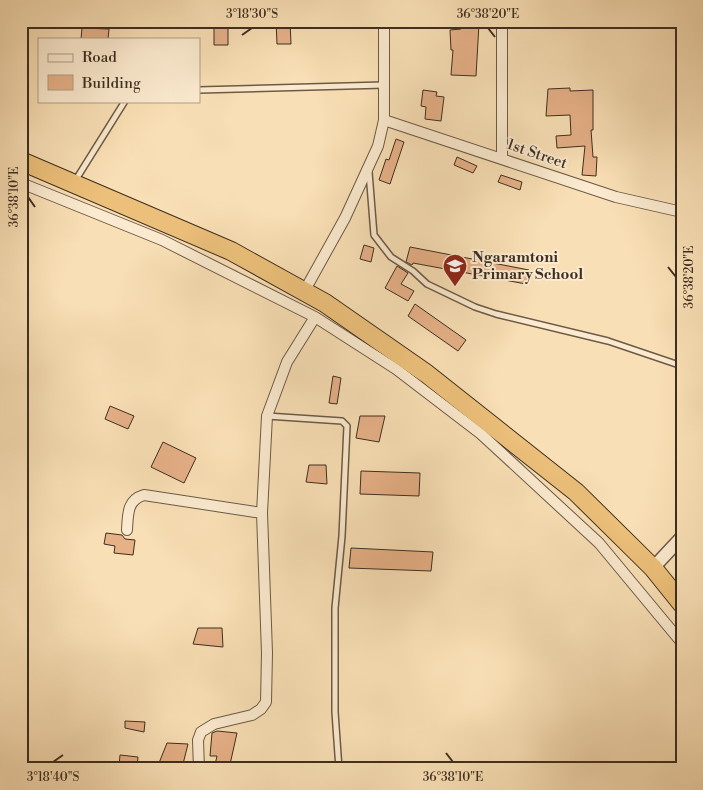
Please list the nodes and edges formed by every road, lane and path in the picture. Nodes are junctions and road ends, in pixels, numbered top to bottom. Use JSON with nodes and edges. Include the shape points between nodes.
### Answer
{"nodes":[{"id":1,"x":384,"y":21,"type":"edge"},
{"id":2,"x":502,"y":21,"type":"edge"},
{"id":3,"x":384,"y":85,"type":"junction"},
{"id":4,"x":200,"y":90,"type":"edge"},
{"id":5,"x":124,"y":102,"type":"edge"},
{"id":6,"x":384,"y":120,"type":"junction"},
{"id":7,"x":502,"y":158,"type":"junction"},
{"id":8,"x":21,"y":160,"type":"edge"},
{"id":9,"x":368,"y":168,"type":"junction"},
{"id":10,"x":21,"y":183,"type":"edge"},
{"id":11,"x":73,"y":184,"type":"junction"},
{"id":12,"x":682,"y":212,"type":"edge"},
{"id":13,"x":305,"y":290,"type":"junction"},
{"id":14,"x":315,"y":317,"type":"junction"},
{"id":15,"x":682,"y":366,"type":"edge"},
{"id":16,"x":267,"y":416,"type":"junction"},
{"id":17,"x":262,"y":512,"type":"junction"},
{"id":18,"x":127,"y":530,"type":"dead end"},
{"id":19,"x":682,"y":537,"type":"edge"},
{"id":20,"x":652,"y":568,"type":"junction"},
{"id":21,"x":682,"y":604,"type":"edge"},
{"id":22,"x":682,"y":643,"type":"edge"},
{"id":23,"x":199,"y":769,"type":"edge"},
{"id":24,"x":339,"y":769,"type":"edge"}],
"edges":[{"from":1,"to":3,"type":"street"},
{"from":2,"to":7,"type":"street"},
{"from":3,"to":4,"type":"lane"},
{"from":3,"to":6,"type":"street"},
{"from":5,"to":11,"type":"lane"},
{"from":6,"to":7,"type":"street","name":"1st Street"},
{"from":6,"to":9,"type":"street","via":[[378,146]]},
{"from":7,"to":12,"type":"street","name":"1st Street","via":[[616,197]]},
{"from":8,"to":11,"type":"highway"},
{"from":9,"to":13,"type":"street","via":[[333,242]]},
{"from":9,"to":15,"type":"lane","via":[[374,235],[391,257],[427,284],[496,314],[608,341]]},
{"from":10,"to":14,"type":"street","via":[[162,240]]},
{"from":11,"to":13,"type":"highway","via":[[231,251]]},
{"from":13,"to":20,"type":"highway","via":[[427,374],[576,492]]},
{"from":14,"to":16,"type":"street","via":[[287,362]]},
{"from":14,"to":22,"type":"street","via":[[396,369],[481,434],[599,543]]},
{"from":16,"to":17,"type":"street"},
{"from":16,"to":24,"type":"lane","via":[[342,421],[347,426],[335,608]]},
{"from":17,"to":18,"type":"street","via":[[144,495],[134,500],[129,508]]},
{"from":17,"to":23,"type":"street","via":[[266,702],[257,712],[214,724],[202,732],[198,740]]},
{"from":19,"to":20,"type":"street"},
{"from":20,"to":21,"type":"highway"}]}
